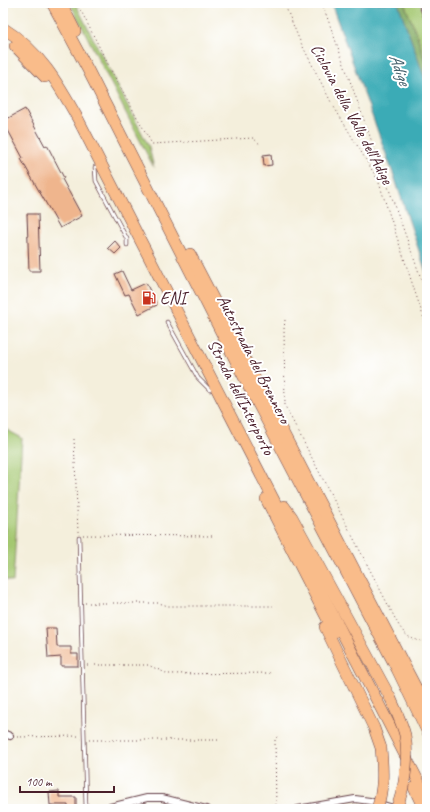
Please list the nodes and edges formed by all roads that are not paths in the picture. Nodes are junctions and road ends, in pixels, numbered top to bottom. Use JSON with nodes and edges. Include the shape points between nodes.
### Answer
{"nodes":[{"id":1,"x":52,"y":3,"type":"edge"},
{"id":2,"x":61,"y":3,"type":"edge"},
{"id":3,"x":422,"y":3,"type":"edge"},
{"id":4,"x":427,"y":17,"type":"edge"},
{"id":5,"x":3,"y":28,"type":"edge"},
{"id":6,"x":3,"y":37,"type":"edge"},
{"id":7,"x":95,"y":167,"type":"junction"},
{"id":8,"x":127,"y":245,"type":"dead end"},
{"id":9,"x":167,"y":322,"type":"dead end"},
{"id":10,"x":210,"y":390,"type":"junction"},
{"id":11,"x":262,"y":476,"type":"junction"},
{"id":12,"x":78,"y":536,"type":"road end"},
{"id":13,"x":299,"y":565,"type":"junction"},
{"id":14,"x":427,"y":709,"type":"edge"},
{"id":15,"x":427,"y":731,"type":"edge"},
{"id":16,"x":3,"y":733,"type":"edge"},
{"id":17,"x":10,"y":736,"type":"road end"},
{"id":18,"x":427,"y":798,"type":"edge"},
{"id":19,"x":375,"y":805,"type":"edge"},
{"id":20,"x":394,"y":808,"type":"edge"},
{"id":21,"x":86,"y":809,"type":"edge"},
{"id":22,"x":102,"y":809,"type":"edge"},
{"id":23,"x":206,"y":809,"type":"edge"},
{"id":24,"x":298,"y":809,"type":"edge"},
{"id":25,"x":424,"y":809,"type":"edge"}],
"edges":[{"from":1,"to":15,"type":"highway","name":"Autostrada del Brennero"},
{"from":2,"to":14,"type":"highway","name":"Autostrada del Brennero"},
{"from":3,"to":4,"type":"street"},
{"from":5,"to":11,"type":"highway","name":"Strada dell'Interporto","via":[[33,51],[58,83]]},
{"from":6,"to":7,"type":"highway","name":"Strada dell'Interporto","via":[[41,70],[57,94]]},
{"from":7,"to":8,"type":"lane","via":[[96,181],[127,239]]},
{"from":7,"to":10,"type":"highway","name":"Strada dell'Interporto"},
{"from":9,"to":10,"type":"lane","via":[[198,378]]},
{"from":10,"to":13,"type":"highway","name":"Strada dell'Interporto"},
{"from":11,"to":18,"type":"highway","name":"Strada dell'Interporto"},
{"from":11,"to":20,"type":"highway","bridge":true,"via":[[292,517],[391,699],[405,735],[406,765],[404,784]]},
{"from":12,"to":21,"type":"lane"},
{"from":13,"to":19,"type":"highway","bridge":true,"via":[[381,748],[382,792]]},
{"from":13,"to":25,"type":"highway","name":"Strada dell'Interporto"},
{"from":16,"to":17,"type":"street"},
{"from":19,"to":20,"type":"street"},
{"from":19,"to":24,"type":"street","via":[[361,799]]},
{"from":22,"to":23,"type":"street","via":[[147,798],[162,798]]}]}
